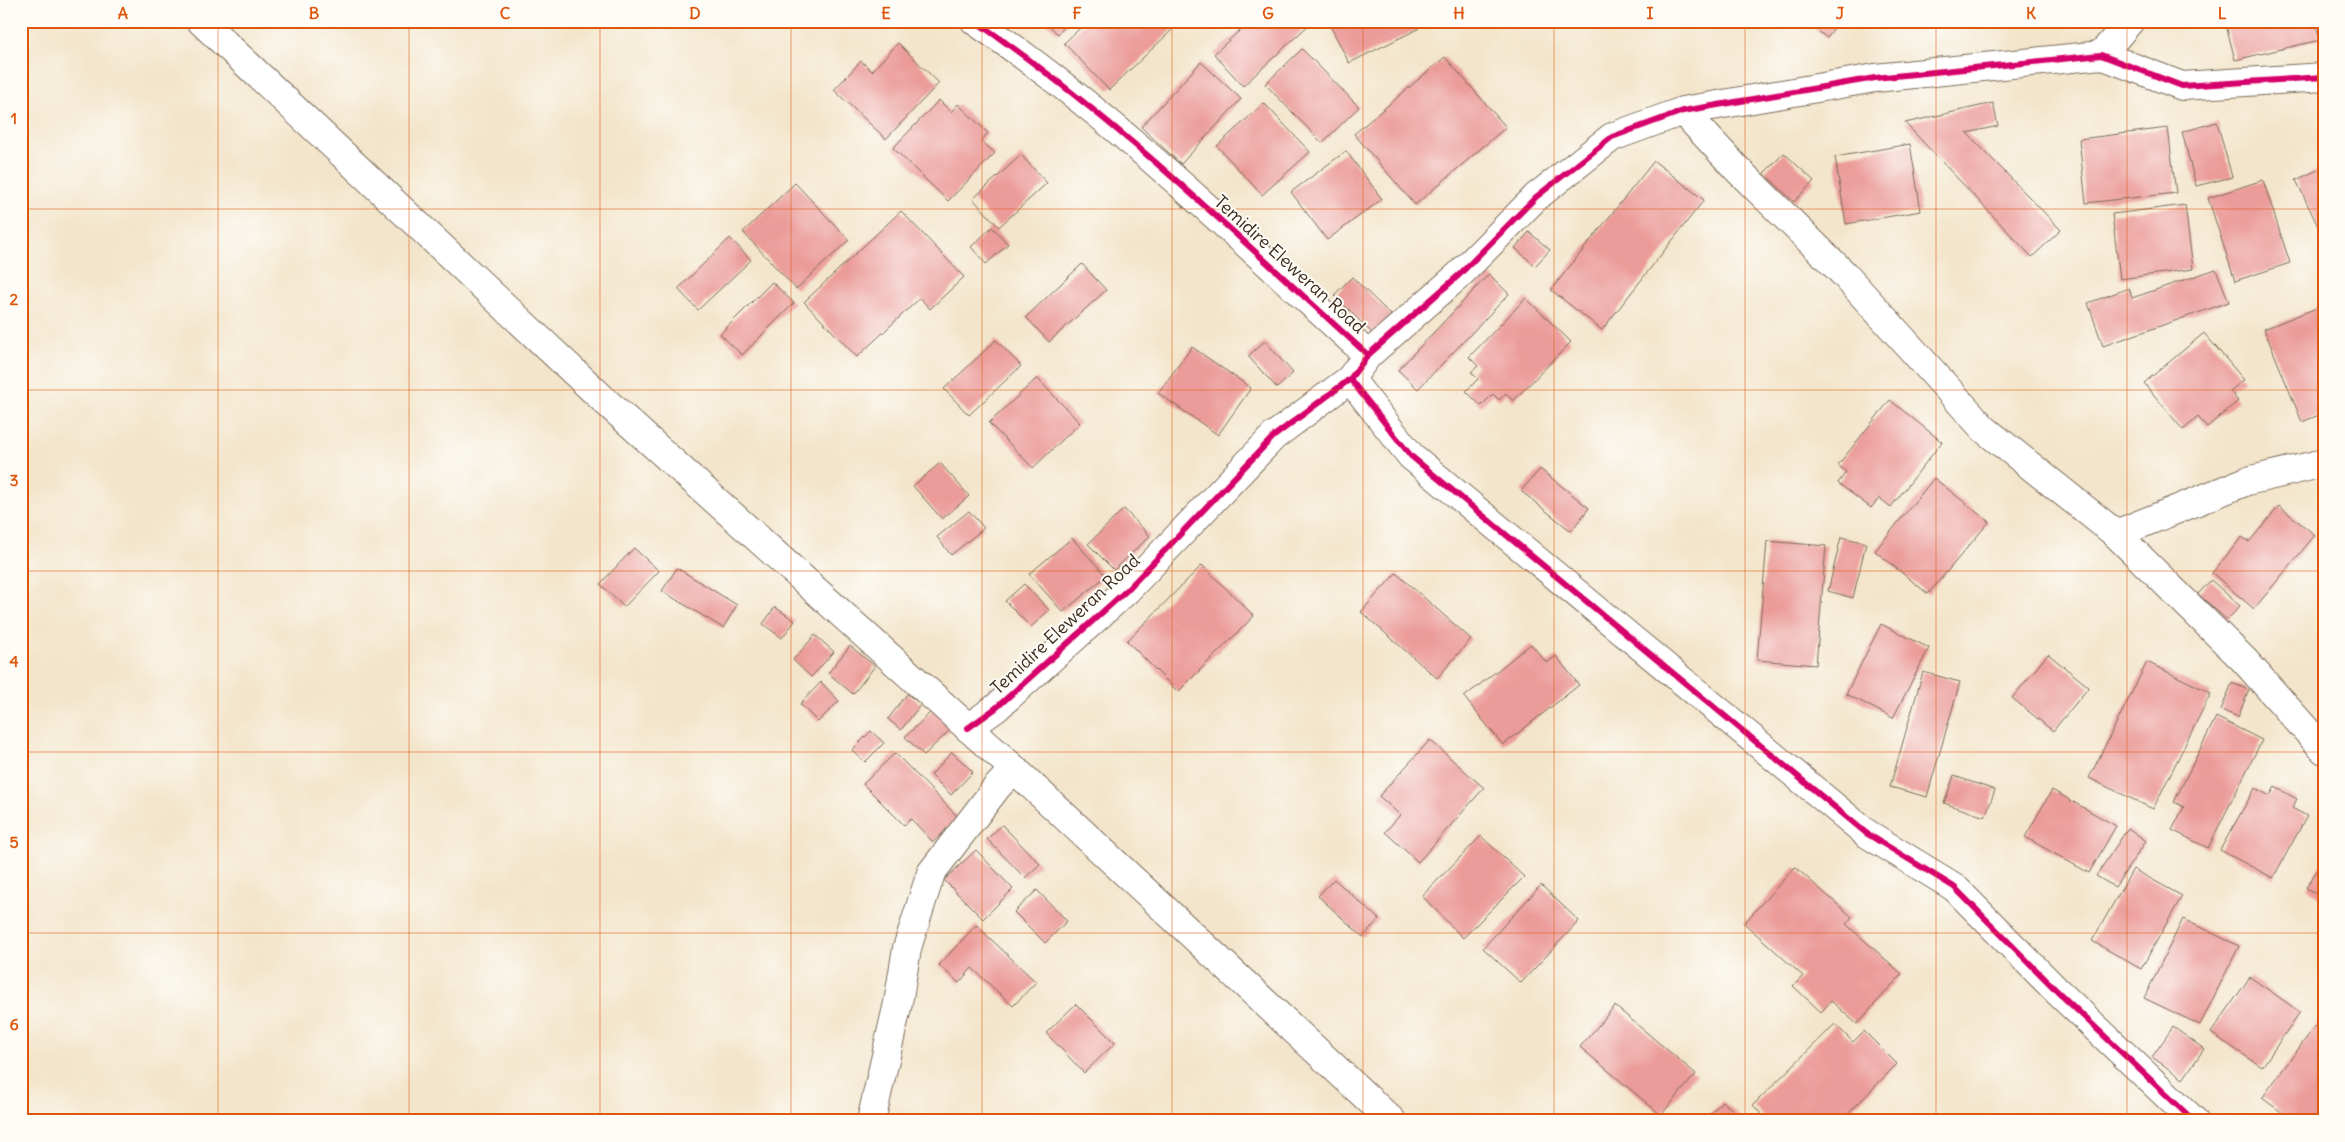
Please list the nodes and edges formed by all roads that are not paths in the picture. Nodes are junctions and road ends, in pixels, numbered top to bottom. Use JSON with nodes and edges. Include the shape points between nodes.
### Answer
{"nodes":[{"id":1,"x":201,"y":21,"type":"edge"},
{"id":2,"x":975,"y":21,"type":"edge"},
{"id":3,"x":2130,"y":21,"type":"edge"},
{"id":4,"x":2101,"y":55,"type":"junction"},
{"id":5,"x":2324,"y":77,"type":"edge"},
{"id":6,"x":1683,"y":111,"type":"junction"},
{"id":7,"x":1368,"y":355,"type":"junction"},
{"id":8,"x":1350,"y":379,"type":"junction"},
{"id":9,"x":2324,"y":463,"type":"edge"},
{"id":10,"x":2116,"y":534,"type":"junction"},
{"id":11,"x":968,"y":728,"type":"junction"},
{"id":12,"x":2324,"y":750,"type":"edge"},
{"id":13,"x":1014,"y":769,"type":"junction"},
{"id":14,"x":871,"y":1121,"type":"edge"},
{"id":15,"x":1392,"y":1121,"type":"edge"},
{"id":16,"x":2194,"y":1121,"type":"edge"}],
"edges":[{"from":1,"to":11,"type":"street","via":[[604,400]]},
{"from":2,"to":7,"type":"street","name":"Temidire Eleweran Road","via":[[1060,84],[1163,170]]},
{"from":3,"to":4,"type":"street"},
{"from":4,"to":5,"type":"street","via":[[2182,86]]},
{"from":4,"to":6,"type":"street","via":[[1875,78]]},
{"from":6,"to":7,"type":"street","via":[[1612,137],[1536,197],[1459,275]]},
{"from":6,"to":10,"type":"street","via":[[1842,273],[1984,429]]},
{"from":7,"to":8,"type":"street","name":"Temidire Eleweran Road"},
{"from":8,"to":11,"type":"street","name":"Temidire Eleweran Road","via":[[1274,436],[1127,590],[996,708]]},
{"from":8,"to":16,"type":"street","via":[[1411,456],[1866,833],[1954,887],[2057,991]]},
{"from":9,"to":10,"type":"street","via":[[2247,480]]},
{"from":10,"to":12,"type":"street","via":[[2245,661]]},
{"from":11,"to":13,"type":"street"},
{"from":13,"to":14,"type":"street","via":[[931,873],[907,948]]},
{"from":13,"to":15,"type":"street"}]}
